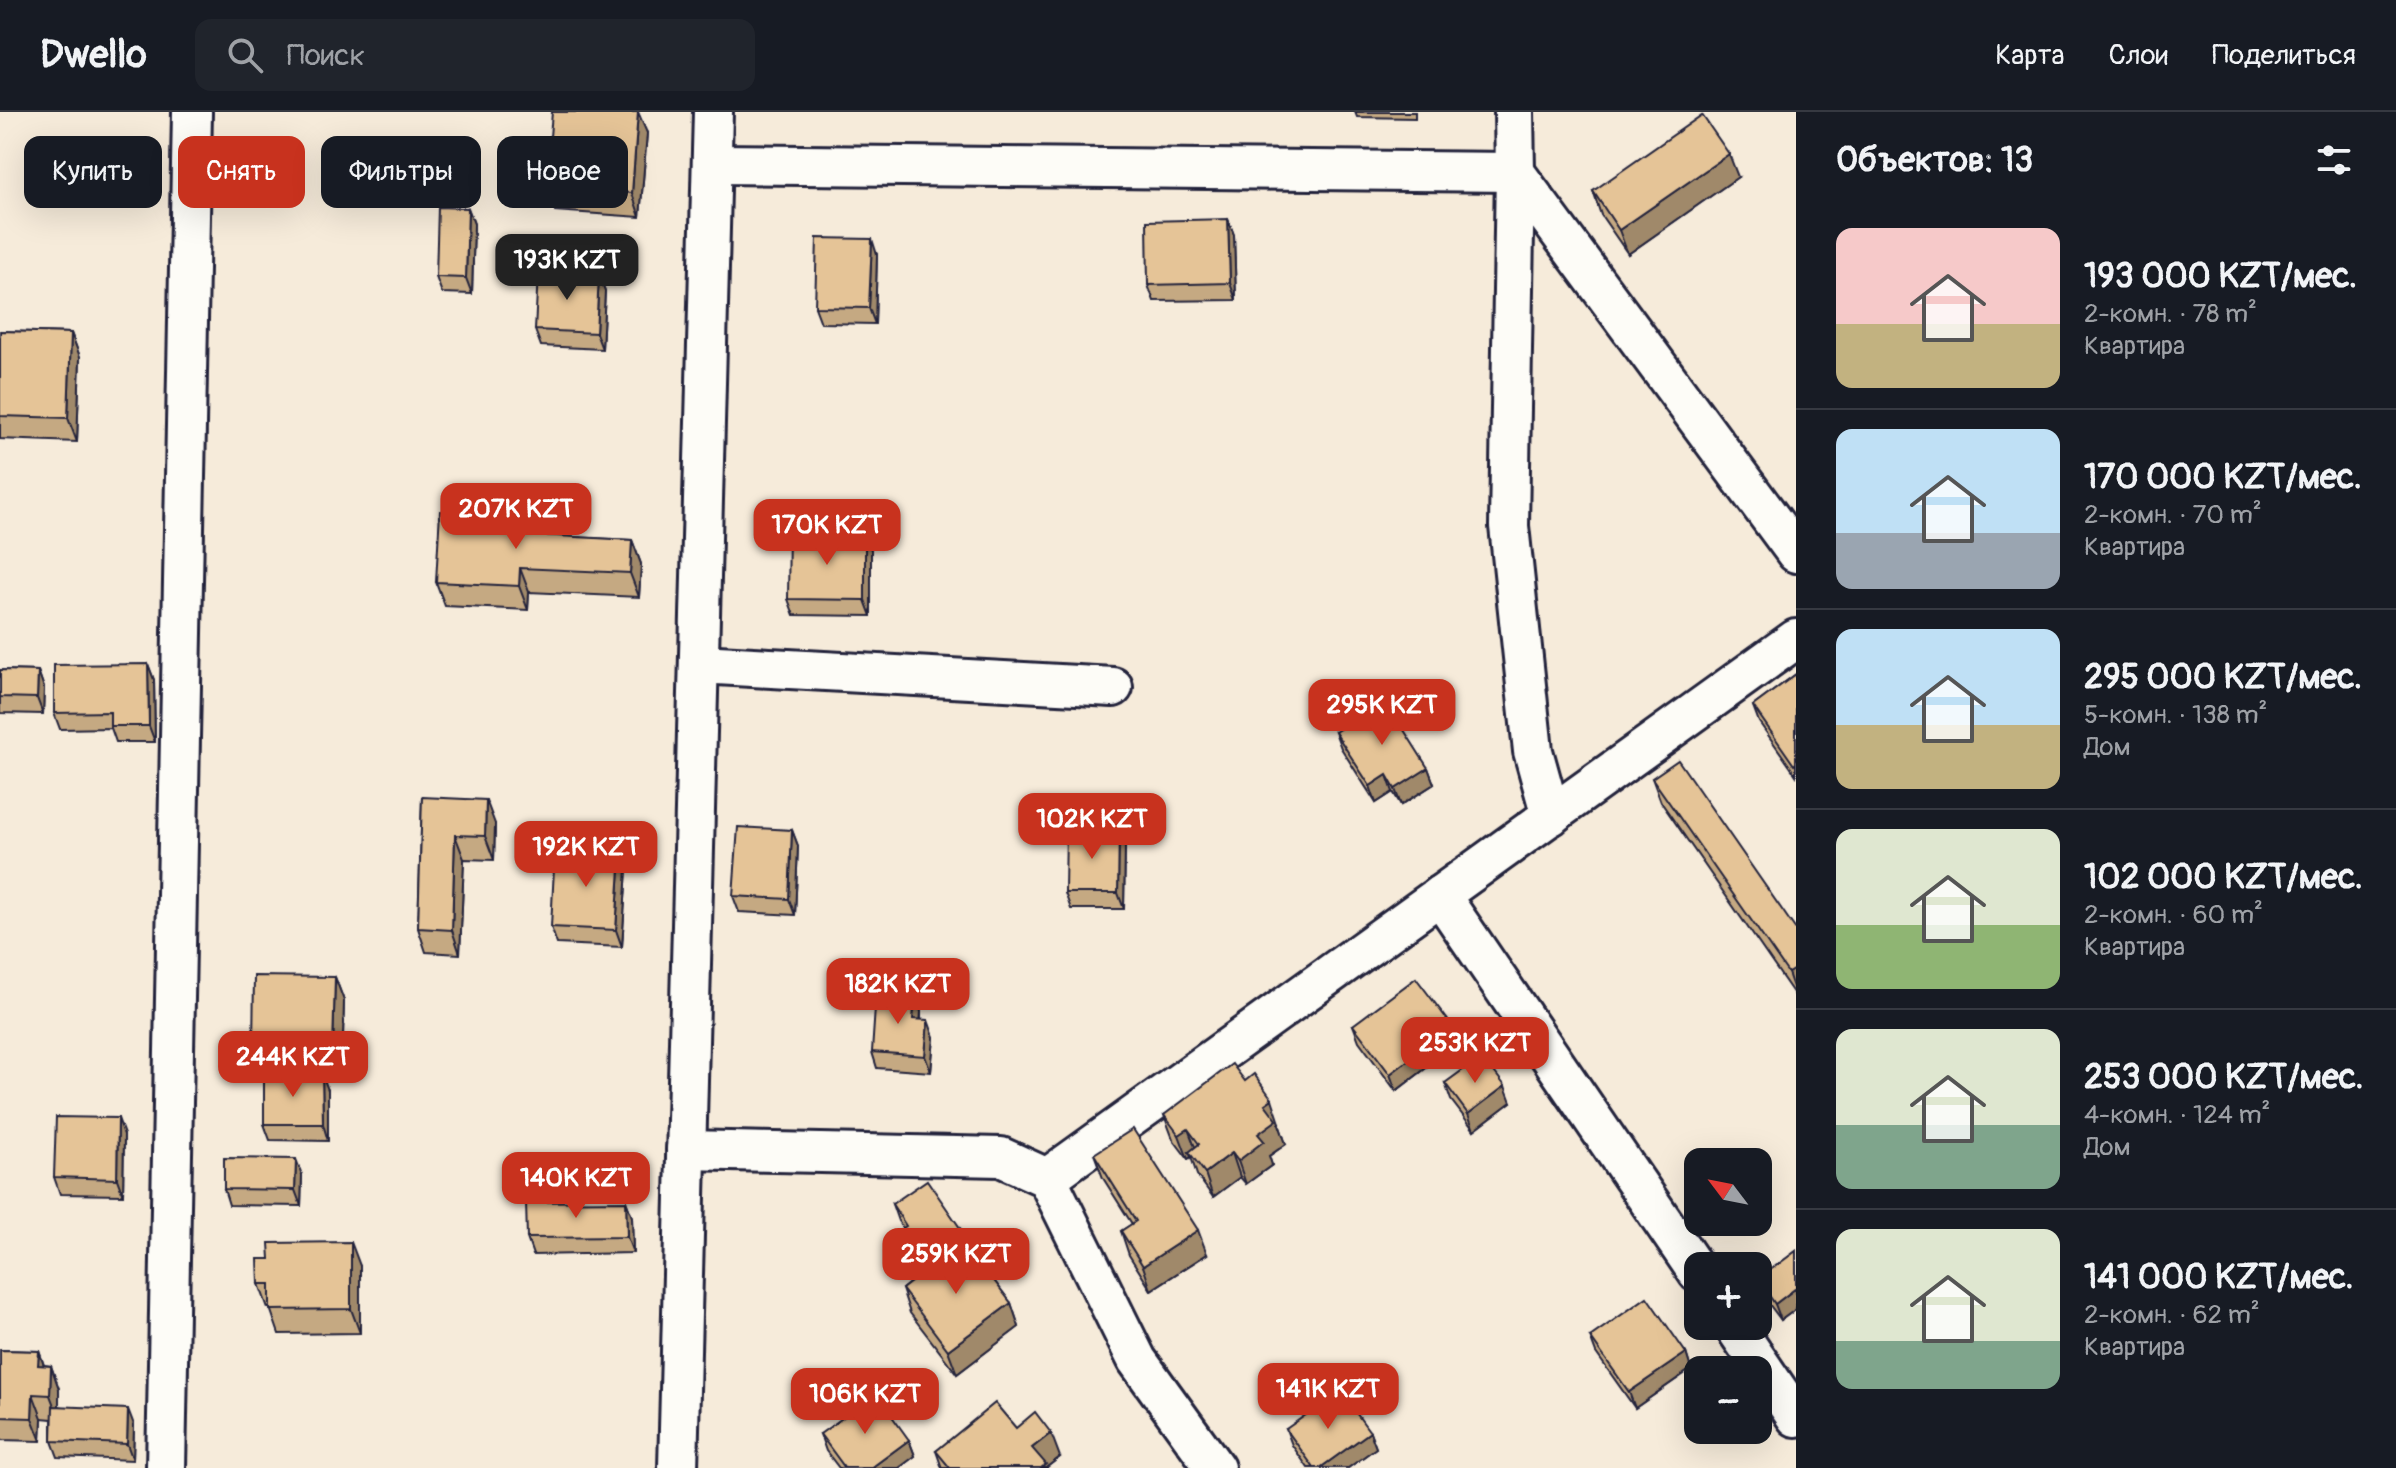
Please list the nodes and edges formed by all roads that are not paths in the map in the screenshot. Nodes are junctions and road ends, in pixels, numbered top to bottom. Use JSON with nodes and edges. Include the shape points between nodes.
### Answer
{"nodes":[{"id":1,"x":192,"y":112,"type":"edge"},
{"id":2,"x":713,"y":112,"type":"edge"},
{"id":3,"x":1514,"y":112,"type":"edge"},
{"id":4,"x":712,"y":164,"type":"junction"},
{"id":5,"x":1515,"y":172,"type":"junction"},
{"id":6,"x":1796,"y":553,"type":"edge"},
{"id":7,"x":1796,"y":639,"type":"edge"},
{"id":8,"x":699,"y":664,"type":"junction"},
{"id":9,"x":1113,"y":687,"type":"dead end"},
{"id":10,"x":1551,"y":816,"type":"junction"},
{"id":11,"x":1440,"y":895,"type":"junction"},
{"id":12,"x":686,"y":1150,"type":"junction"},
{"id":13,"x":1047,"y":1178,"type":"junction"},
{"id":14,"x":1684,"y":1252,"type":"edge"},
{"id":15,"x":1744,"y":1340,"type":"edge"},
{"id":16,"x":1796,"y":1417,"type":"edge"},
{"id":17,"x":166,"y":1468,"type":"edge"},
{"id":18,"x":678,"y":1468,"type":"edge"},
{"id":19,"x":1215,"y":1468,"type":"edge"}],
"edges":[{"from":1,"to":17,"type":"street"},
{"from":2,"to":4,"type":"street"},
{"from":3,"to":5,"type":"street"},
{"from":4,"to":5,"type":"street"},
{"from":4,"to":8,"type":"street"},
{"from":5,"to":6,"type":"street"},
{"from":5,"to":10,"type":"street","via":[[1509,526],[1533,751]]},
{"from":7,"to":10,"type":"street"},
{"from":8,"to":9,"type":"street"},
{"from":8,"to":12,"type":"street"},
{"from":10,"to":11,"type":"street"},
{"from":11,"to":13,"type":"street"},
{"from":11,"to":14,"type":"street"},
{"from":12,"to":13,"type":"street","via":[[1001,1157]]},
{"from":12,"to":18,"type":"street"},
{"from":13,"to":19,"type":"street","via":[[1137,1360]]},
{"from":15,"to":16,"type":"street"}]}
